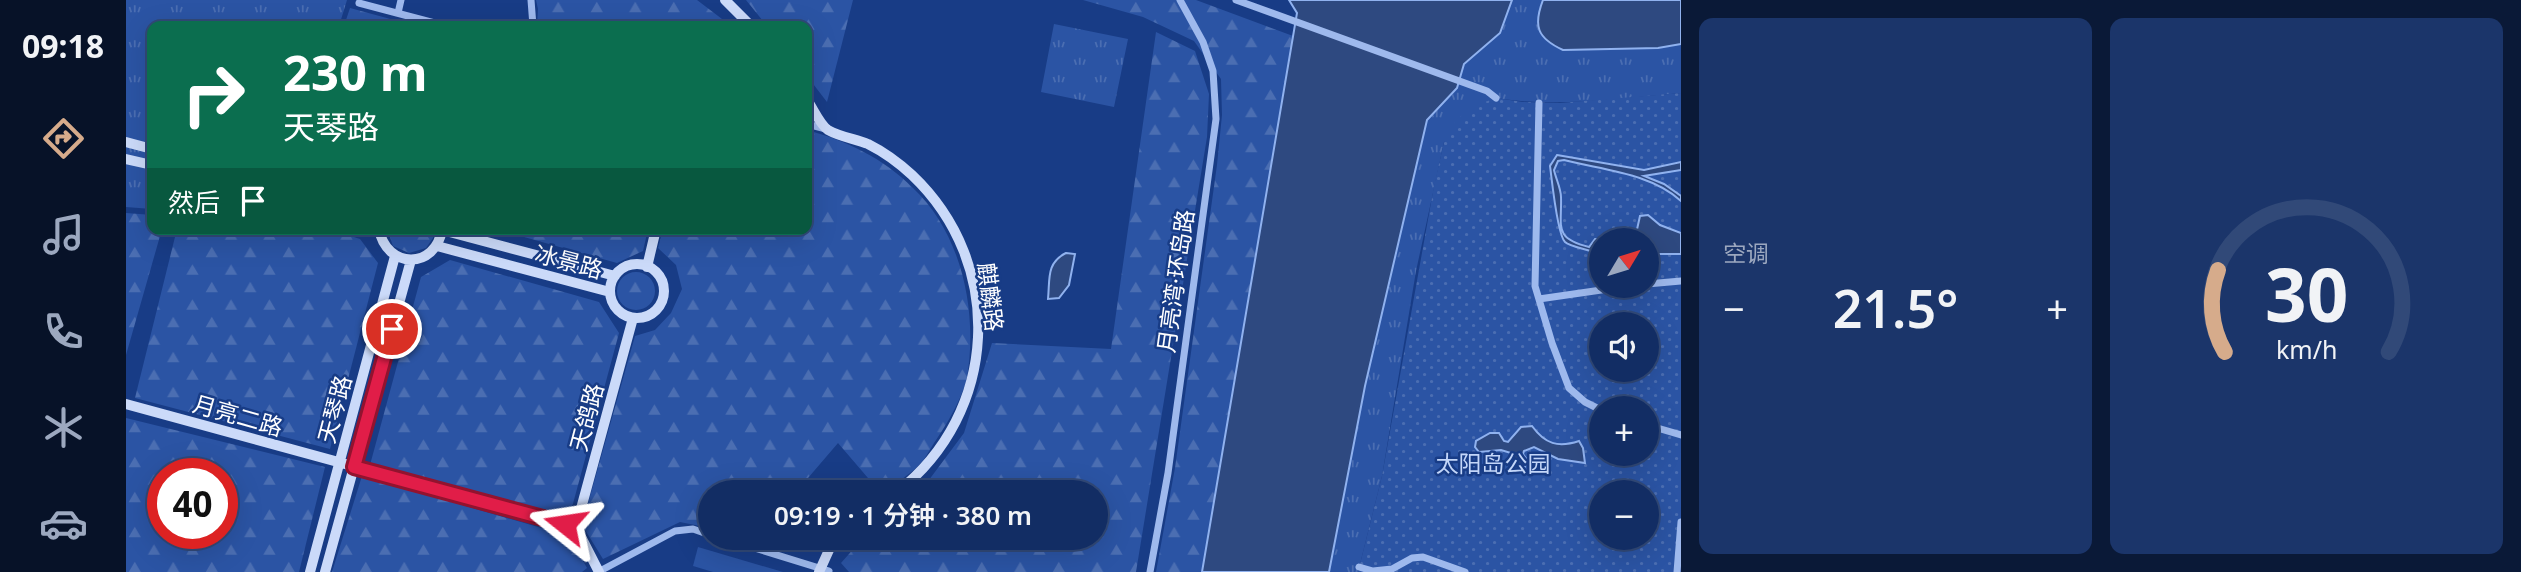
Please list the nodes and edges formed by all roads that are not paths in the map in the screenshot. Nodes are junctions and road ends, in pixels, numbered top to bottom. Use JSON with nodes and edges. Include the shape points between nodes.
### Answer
{"nodes":[{"id":1,"x":401,"y":0,"type":"edge"},
{"id":2,"x":531,"y":0,"type":"edge"},
{"id":3,"x":725,"y":0,"type":"edge"},
{"id":4,"x":1236,"y":0,"type":"edge"},
{"id":5,"x":1182,"y":1,"type":"edge"},
{"id":6,"x":359,"y":3,"type":"dead end"},
{"id":7,"x":398,"y":13,"type":"junction"},
{"id":8,"x":428,"y":21,"type":"edge"},
{"id":9,"x":533,"y":21,"type":"edge"},
{"id":10,"x":746,"y":21,"type":"edge"},
{"id":11,"x":1496,"y":97,"type":"dead end"},
{"id":12,"x":1539,"y":103,"type":"dead end"},
{"id":13,"x":812,"y":108,"type":"edge"},
{"id":14,"x":812,"y":126,"type":"edge"},
{"id":15,"x":827,"y":130,"type":"junction"},
{"id":16,"x":126,"y":142,"type":"edge"},
{"id":17,"x":147,"y":148,"type":"edge"},
{"id":18,"x":126,"y":159,"type":"edge"},
{"id":19,"x":147,"y":164,"type":"edge"},
{"id":20,"x":381,"y":235,"type":"edge"},
{"id":21,"x":440,"y":235,"type":"edge"},
{"id":22,"x":464,"y":235,"type":"edge"},
{"id":23,"x":655,"y":235,"type":"edge"},
{"id":24,"x":437,"y":246,"type":"junction"},
{"id":25,"x":395,"y":256,"type":"junction"},
{"id":26,"x":411,"y":260,"type":"junction"},
{"id":27,"x":647,"y":267,"type":"junction"},
{"id":28,"x":615,"y":276,"type":"junction"},
{"id":29,"x":1681,"y":281,"type":"edge"},
{"id":30,"x":1659,"y":283,"type":"edge"},
{"id":31,"x":610,"y":292,"type":"junction"},
{"id":32,"x":1589,"y":292,"type":"edge"},
{"id":33,"x":1539,"y":299,"type":"junction"},
{"id":34,"x":633,"y":318,"type":"junction"},
{"id":35,"x":126,"y":404,"type":"edge"},
{"id":36,"x":1589,"y":404,"type":"edge"},
{"id":37,"x":1659,"y":429,"type":"edge"},
{"id":38,"x":1681,"y":435,"type":"edge"},
{"id":39,"x":339,"y":463,"type":"junction"},
{"id":40,"x":354,"y":467,"type":"junction"},
{"id":41,"x":911,"y":480,"type":"edge"},
{"id":42,"x":1681,"y":522,"type":"edge"},
{"id":43,"x":576,"y":527,"type":"junction"},
{"id":44,"x":698,"y":531,"type":"edge"},
{"id":45,"x":763,"y":550,"type":"edge"},
{"id":46,"x":833,"y":550,"type":"edge"},
{"id":47,"x":1359,"y":567,"type":"dead end"},
{"id":48,"x":824,"y":568,"type":"edge"},
{"id":49,"x":310,"y":572,"type":"edge"},
{"id":50,"x":325,"y":572,"type":"edge"},
{"id":51,"x":598,"y":572,"type":"edge"},
{"id":52,"x":1150,"y":572,"type":"edge"},
{"id":53,"x":1465,"y":572,"type":"edge"},
{"id":54,"x":1676,"y":572,"type":"edge"}],
"edges":[{"from":1,"to":7,"type":"street"},
{"from":2,"to":9,"type":"street"},
{"from":3,"to":10,"type":"street"},
{"from":4,"to":11,"type":"street"},
{"from":5,"to":52,"type":"street","name":"月亮湾·环岛路","via":[[1213,71],[1216,118],[1168,473]]},
{"from":6,"to":7,"type":"street"},
{"from":7,"to":8,"type":"street"},
{"from":12,"to":33,"type":"street","via":[[1534,258]]},
{"from":13,"to":15,"type":"street"},
{"from":14,"to":15,"type":"street","name":"麒麟路"},
{"from":15,"to":41,"type":"street","name":"麒麟路","via":[[875,148],[921,185],[952,225],[974,284],[977,349],[967,398],[939,450]]},
{"from":16,"to":17,"type":"street"},
{"from":18,"to":19,"type":"street"},
{"from":20,"to":25,"type":"street","via":[[386,249]]},
{"from":21,"to":24,"type":"street"},
{"from":22,"to":28,"type":"street","name":"冰景路"},
{"from":23,"to":27,"type":"street"},
{"from":24,"to":26,"type":"street"},
{"from":24,"to":31,"type":"street","name":"冰景路"},
{"from":25,"to":26,"type":"street"},
{"from":25,"to":39,"type":"street","name":"天琴路"},
{"from":26,"to":40,"type":"street","name":"天琴路"},
{"from":27,"to":28,"type":"street","via":[[629,266]]},
{"from":27,"to":34,"type":"street","via":[[660,278],[664,294],[657,310]]},
{"from":28,"to":31,"type":"street"},
{"from":29,"to":30,"type":"street"},
{"from":31,"to":34,"type":"street","via":[[615,306]]},
{"from":32,"to":33,"type":"street"},
{"from":33,"to":36,"type":"street","via":[[1569,388]]},
{"from":34,"to":43,"type":"street","name":"天鸽路"},
{"from":35,"to":39,"type":"street","name":"月亮二路"},
{"from":37,"to":38,"type":"street"},
{"from":39,"to":40,"type":"street","name":"月亮二路"},
{"from":39,"to":49,"type":"street","name":"天琴路"},
{"from":40,"to":43,"type":"street","name":"月亮二路"},
{"from":40,"to":50,"type":"street","name":"天琴路"},
{"from":42,"to":54,"type":"street"},
{"from":43,"to":51,"type":"street"},
{"from":44,"to":51,"type":"street","via":[[675,531]]},
{"from":45,"to":48,"type":"street"},
{"from":46,"to":48,"type":"street"},
{"from":47,"to":53,"type":"street","via":[[1392,569],[1423,557]]}]}
